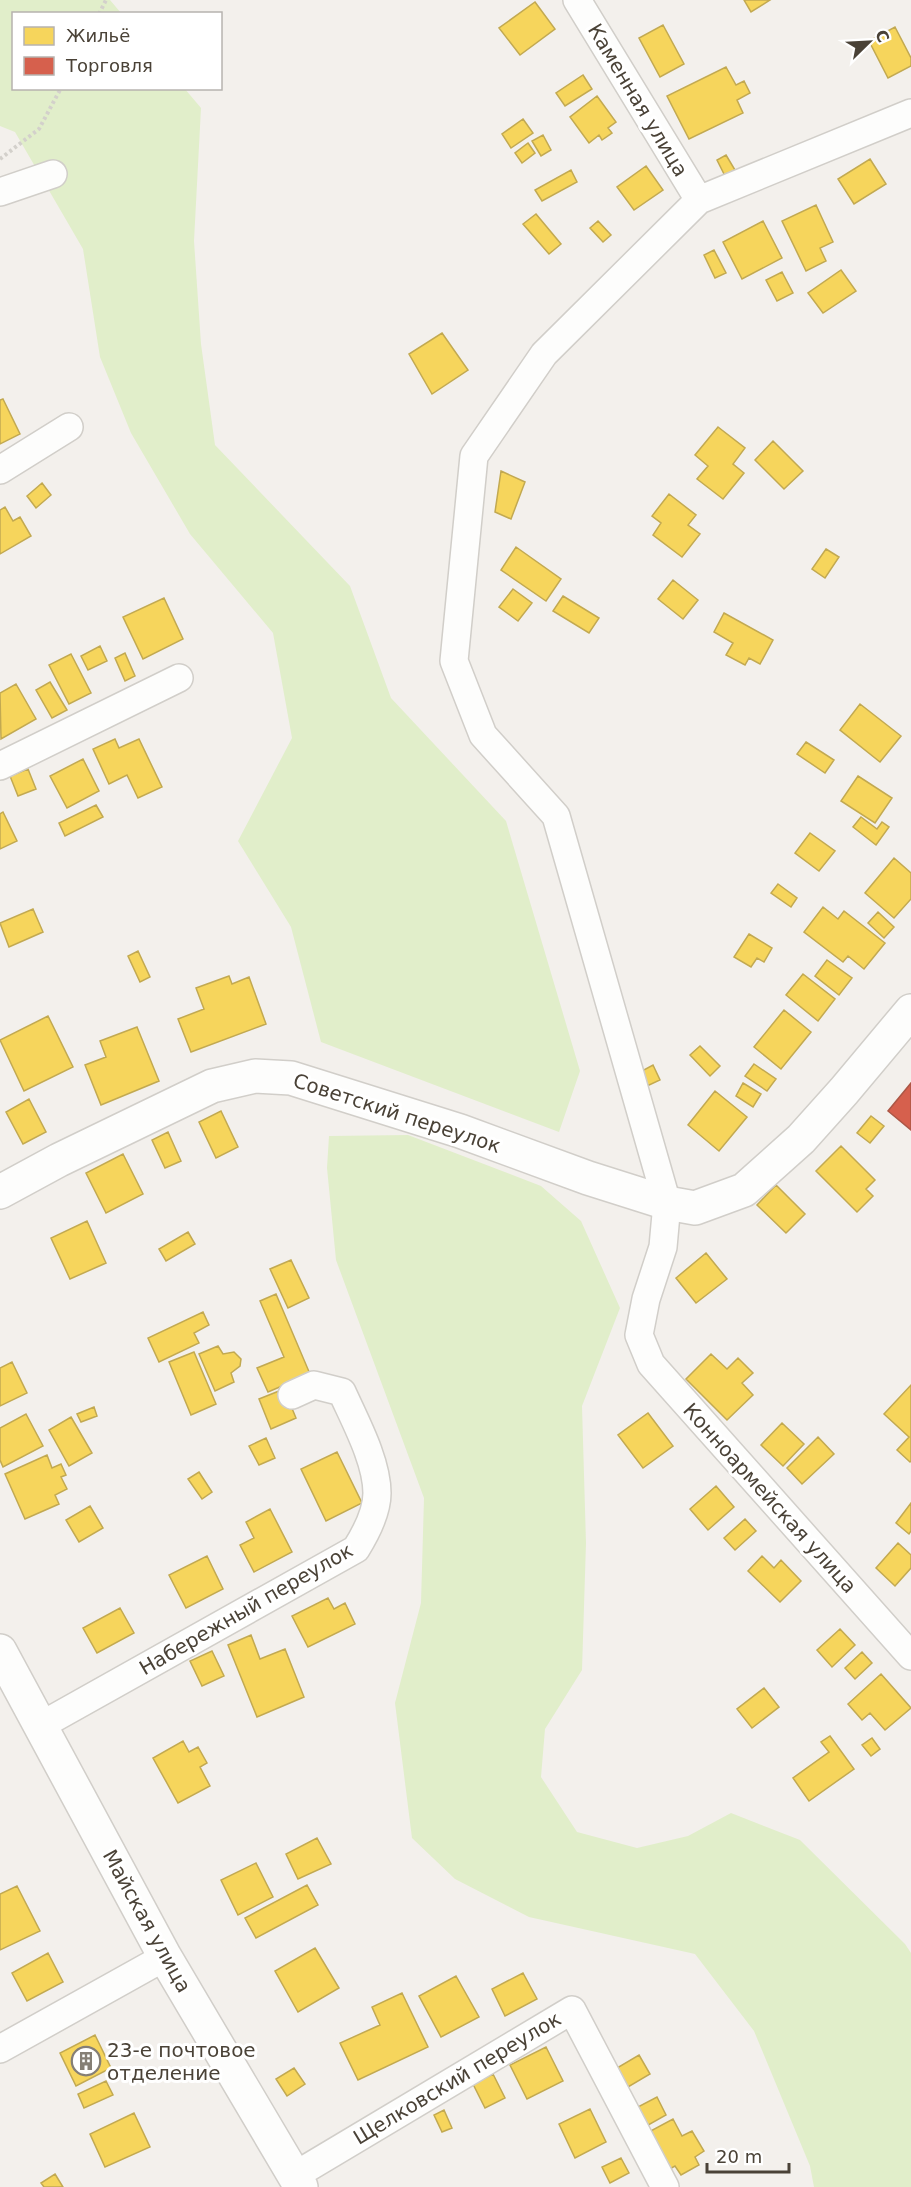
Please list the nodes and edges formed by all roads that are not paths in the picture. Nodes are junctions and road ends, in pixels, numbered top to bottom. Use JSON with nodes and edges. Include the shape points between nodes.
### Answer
{"nodes":[{"id":1,"x":578,"y":0,"type":"edge"},
{"id":2,"x":911,"y":113,"type":"edge"},
{"id":3,"x":53,"y":174,"type":"dead end"},
{"id":4,"x":0,"y":192,"type":"edge"},
{"id":5,"x":699,"y":200,"type":"junction"},
{"id":6,"x":69,"y":427,"type":"dead end"},
{"id":7,"x":0,"y":470,"type":"edge"},
{"id":8,"x":179,"y":678,"type":"dead end"},
{"id":9,"x":0,"y":766,"type":"edge"},
{"id":10,"x":911,"y":1011,"type":"edge"},
{"id":11,"x":0,"y":1192,"type":"edge"},
{"id":12,"x":667,"y":1203,"type":"junction"},
{"id":13,"x":292,"y":1395,"type":"dead end"},
{"id":14,"x":0,"y":1651,"type":"edge"},
{"id":15,"x":911,"y":1656,"type":"edge"},
{"id":16,"x":40,"y":1726,"type":"junction"},
{"id":17,"x":165,"y":1957,"type":"junction"},
{"id":18,"x":0,"y":2049,"type":"edge"},
{"id":19,"x":297,"y":2181,"type":"edge"},
{"id":20,"x":665,"y":2187,"type":"edge"}],
"edges":[{"from":1,"to":5,"type":"street","name":"Каменная улица"},
{"from":2,"to":5,"type":"street"},
{"from":3,"to":4,"type":"street"},
{"from":5,"to":12,"type":"street","via":[[544,354],[474,456],[454,662],[483,735],[556,816]]},
{"from":6,"to":7,"type":"street"},
{"from":8,"to":9,"type":"street"},
{"from":10,"to":12,"type":"street","name":"Советский переулок","via":[[801,1139],[744,1190],[695,1208]]},
{"from":11,"to":12,"type":"street","name":"Советский переулок","via":[[213,1086],[255,1076],[291,1078],[460,1131]]},
{"from":12,"to":15,"type":"street","name":"Конноармейская улица","via":[[663,1246],[639,1335],[651,1364]]},
{"from":13,"to":16,"type":"street","name":"Набережный переулок","via":[[314,1385],[342,1392],[369,1453],[377,1493],[368,1530],[356,1548]]},
{"from":14,"to":16,"type":"street","name":"Майская улица"},
{"from":16,"to":17,"type":"street","name":"Майская улица"},
{"from":17,"to":18,"type":"street"},
{"from":17,"to":19,"type":"street","name":"Майская улица"},
{"from":19,"to":20,"type":"street","name":"Щелковский переулок","via":[[572,2010]]}]}
